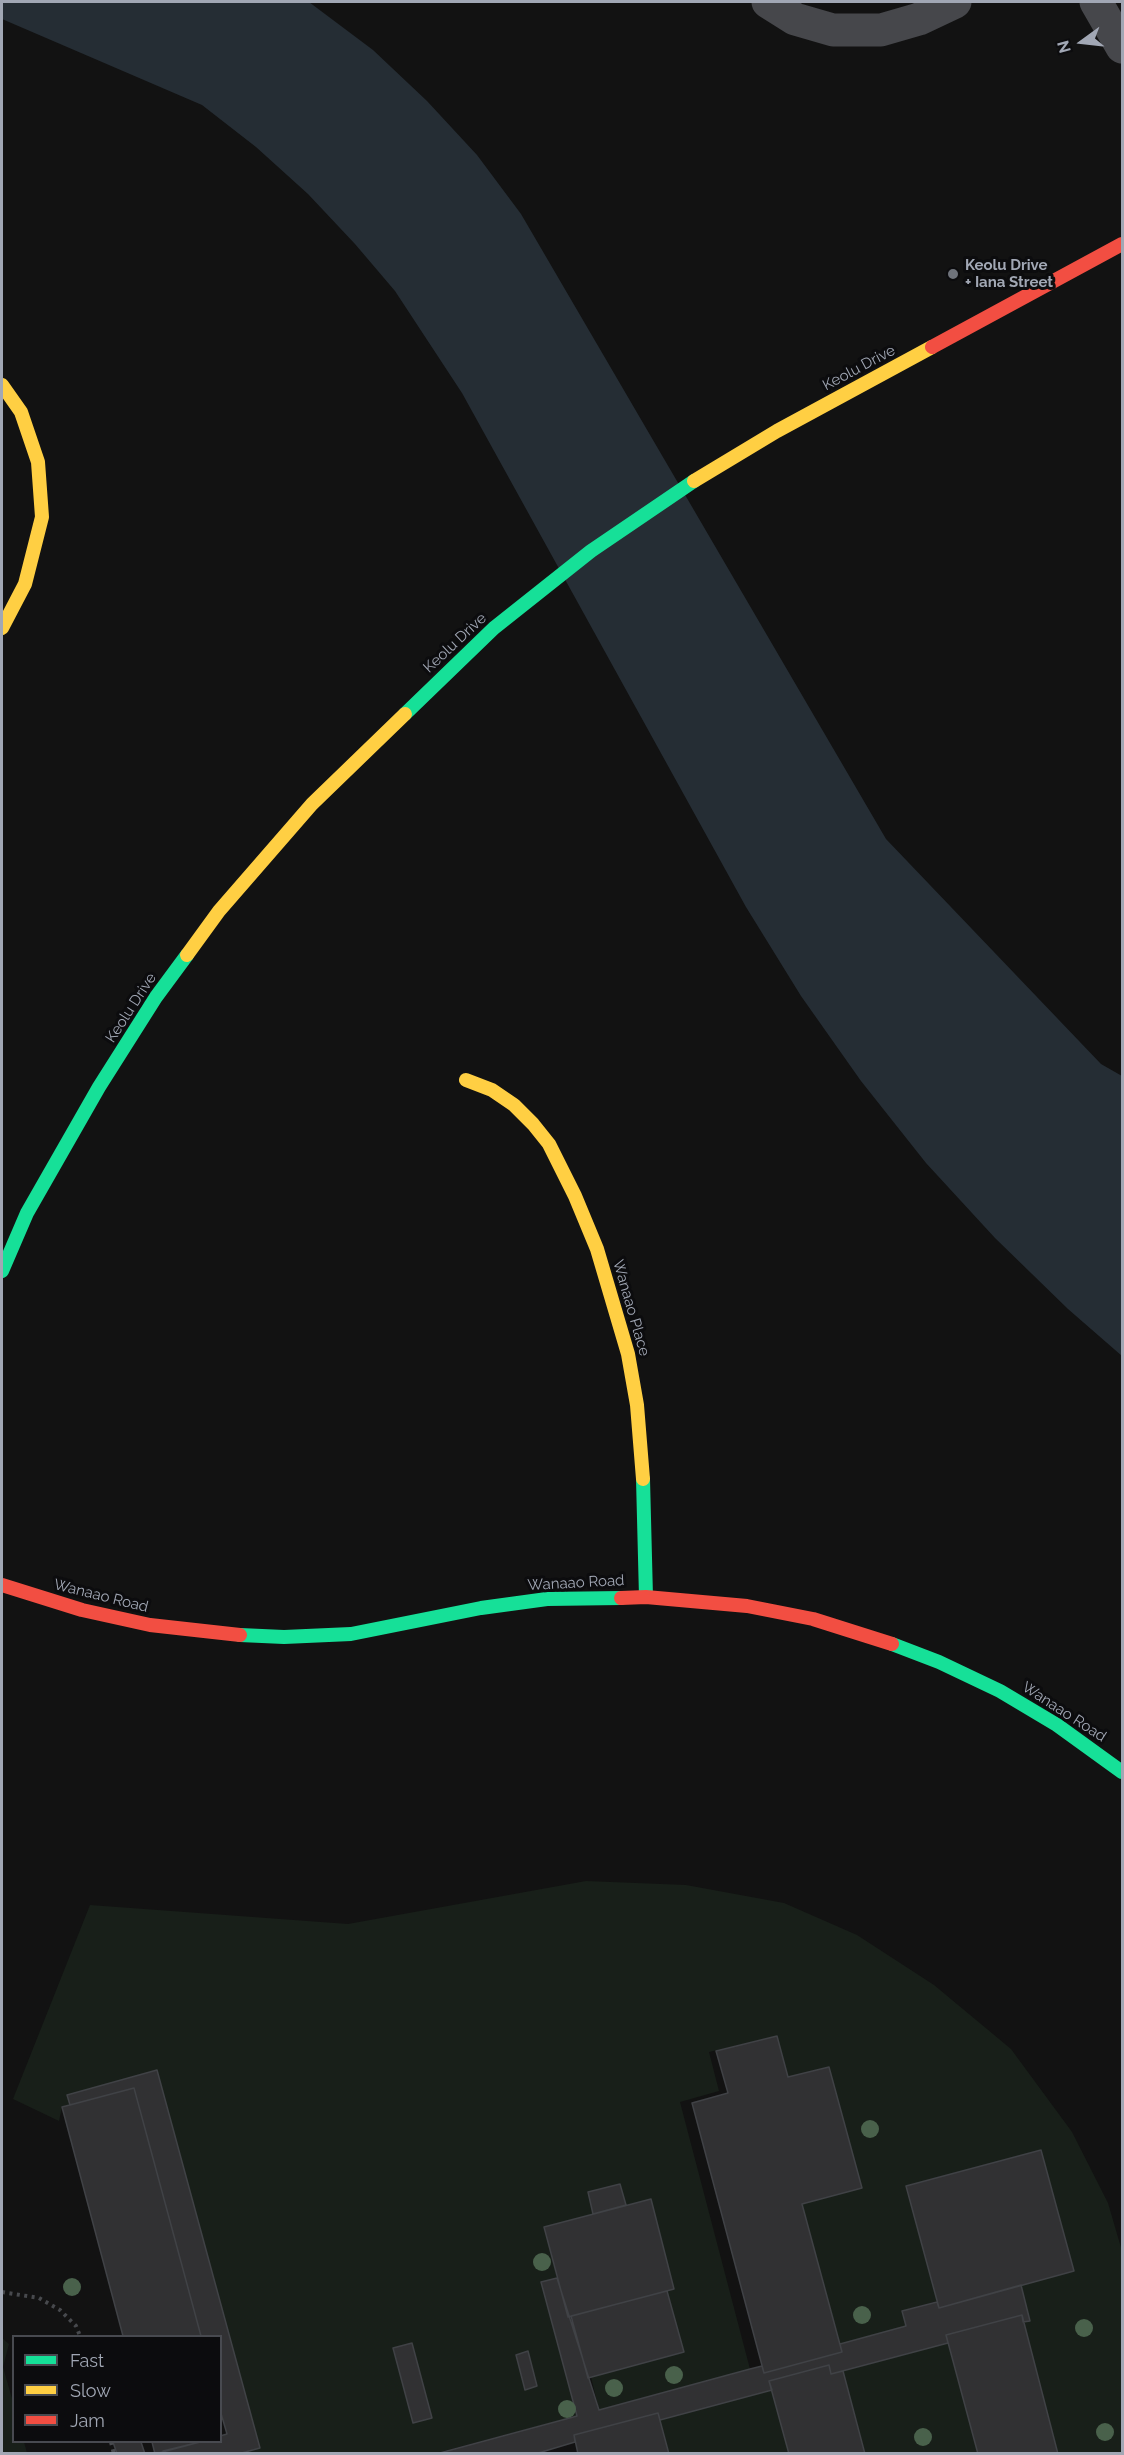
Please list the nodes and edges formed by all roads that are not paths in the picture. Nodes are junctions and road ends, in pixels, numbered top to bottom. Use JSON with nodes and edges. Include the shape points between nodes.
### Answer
{"nodes":[{"id":1,"x":768,"y":2,"type":"edge"},
{"id":2,"x":955,"y":2,"type":"edge"},
{"id":3,"x":1096,"y":2,"type":"edge"},
{"id":4,"x":1122,"y":47,"type":"edge"},
{"id":5,"x":1122,"y":244,"type":"edge"},
{"id":6,"x":2,"y":385,"type":"edge"},
{"id":7,"x":2,"y":628,"type":"edge"},
{"id":8,"x":466,"y":1080,"type":"dead end"},
{"id":9,"x":2,"y":1271,"type":"edge"},
{"id":10,"x":2,"y":1585,"type":"edge"},
{"id":11,"x":646,"y":1597,"type":"junction"},
{"id":12,"x":1122,"y":1772,"type":"edge"}],
"edges":[{"from":1,"to":2,"type":"street","via":[[795,19],[833,30],[880,30],[919,19]]},
{"from":3,"to":4,"type":"street"},
{"from":5,"to":9,"type":"street","name":"Keolu Drive","via":[[703,475],[591,551],[494,628],[312,804],[219,911],[156,997],[99,1087],[27,1213]]},
{"from":6,"to":7,"type":"street","via":[[21,412],[39,462],[42,517],[26,584]]},
{"from":8,"to":11,"type":"street","name":"Wanaao Place","via":[[492,1090],[533,1124],[549,1144],[597,1249],[628,1354],[637,1405],[643,1456]]},
{"from":10,"to":11,"type":"street","name":"Wanaao Road","via":[[82,1610],[150,1625],[219,1634],[284,1636],[351,1634],[547,1599]]},
{"from":11,"to":12,"type":"street","name":"Wanaao Road","via":[[747,1606],[813,1619],[876,1638],[1000,1691],[1057,1725]]}]}
